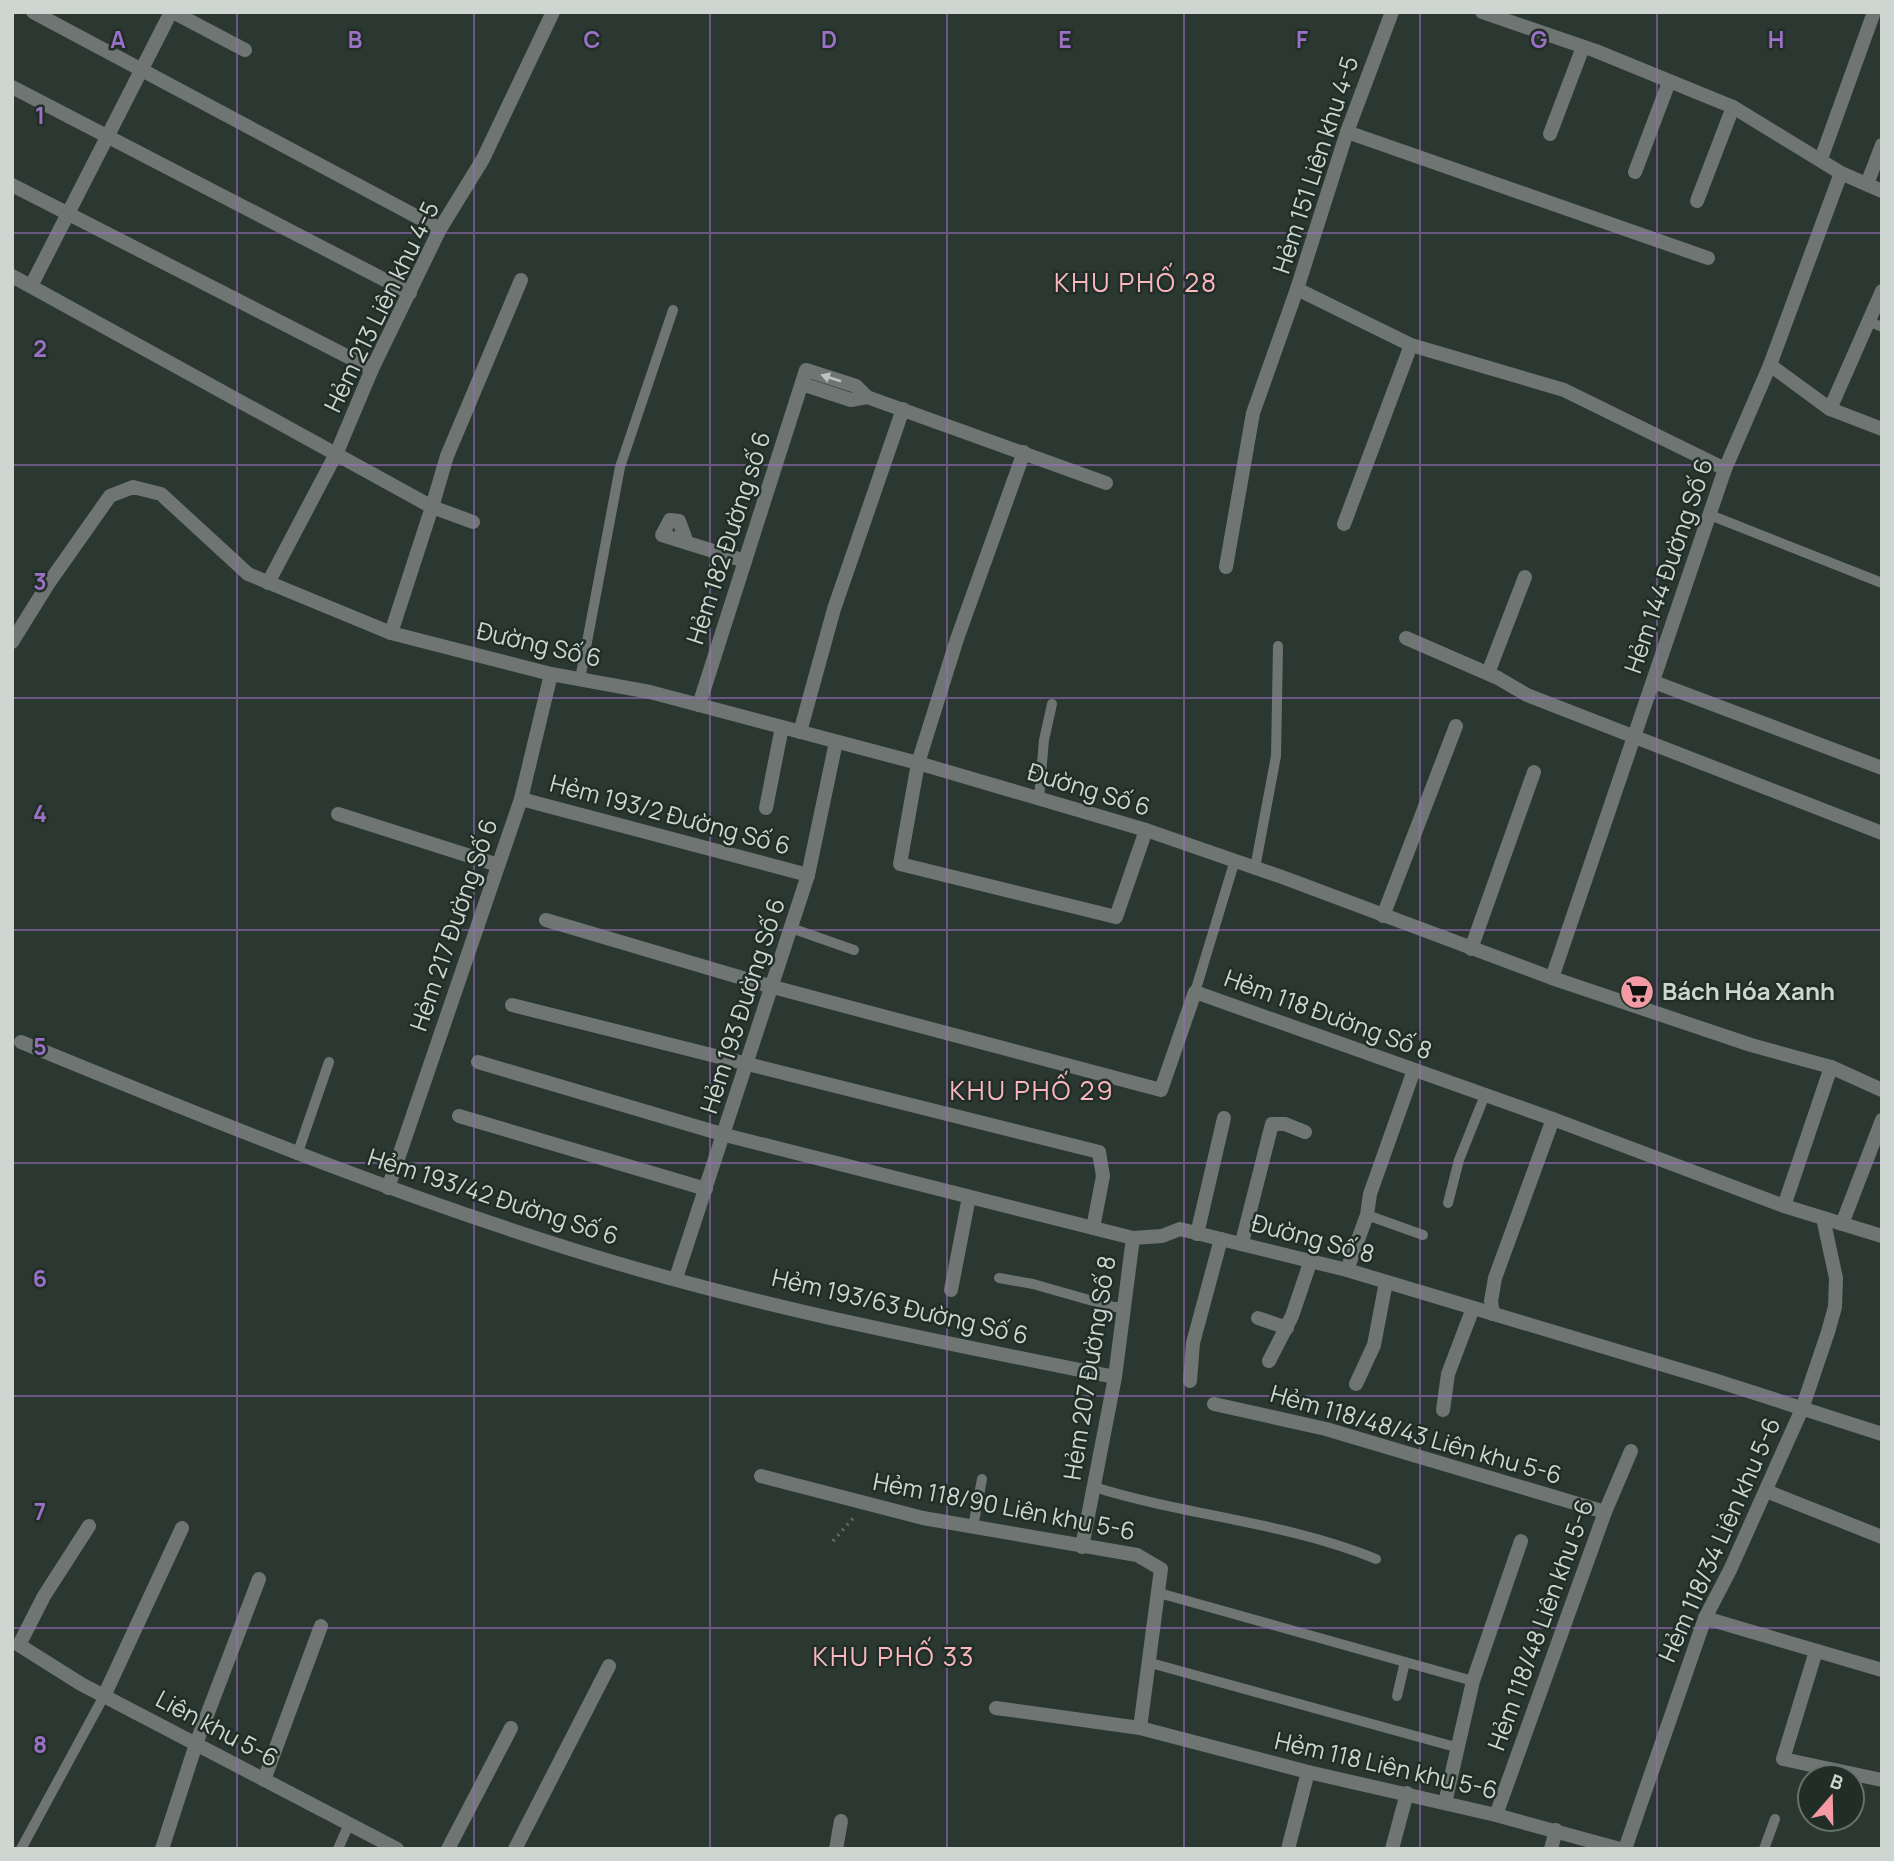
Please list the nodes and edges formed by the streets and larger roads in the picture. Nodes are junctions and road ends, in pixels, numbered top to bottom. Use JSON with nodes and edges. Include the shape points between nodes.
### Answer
{"nodes":[{"id":1,"x":33,"y":12,"type":"edge"},
{"id":2,"x":172,"y":12,"type":"edge"},
{"id":3,"x":553,"y":12,"type":"edge"},
{"id":4,"x":1392,"y":12,"type":"edge"},
{"id":5,"x":1482,"y":12,"type":"edge"},
{"id":6,"x":1874,"y":12,"type":"edge"},
{"id":7,"x":1583,"y":47,"type":"junction"},
{"id":8,"x":245,"y":50,"type":"dead end"},
{"id":9,"x":144,"y":69,"type":"junction"},
{"id":10,"x":1669,"y":82,"type":"junction"},
{"id":11,"x":12,"y":87,"type":"edge"},
{"id":12,"x":1733,"y":107,"type":"junction"},
{"id":13,"x":1347,"y":132,"type":"junction"},
{"id":14,"x":1550,"y":134,"type":"dead end"},
{"id":15,"x":108,"y":137,"type":"junction"},
{"id":16,"x":1882,"y":145,"type":"edge"},
{"id":17,"x":1821,"y":159,"type":"junction"},
{"id":18,"x":1635,"y":172,"type":"dead end"},
{"id":19,"x":1841,"y":173,"type":"junction"},
{"id":20,"x":1867,"y":184,"type":"junction"},
{"id":21,"x":12,"y":185,"type":"edge"},
{"id":22,"x":1882,"y":191,"type":"edge"},
{"id":23,"x":1697,"y":201,"type":"dead end"},
{"id":24,"x":69,"y":214,"type":"junction"},
{"id":25,"x":440,"y":229,"type":"junction"},
{"id":26,"x":1708,"y":258,"type":"dead end"},
{"id":27,"x":12,"y":276,"type":"edge"},
{"id":28,"x":521,"y":280,"type":"dead end"},
{"id":29,"x":31,"y":286,"type":"junction"},
{"id":30,"x":1297,"y":289,"type":"junction"},
{"id":31,"x":1882,"y":291,"type":"edge"},
{"id":32,"x":410,"y":293,"type":"junction"},
{"id":33,"x":1875,"y":324,"type":"edge"},
{"id":34,"x":1411,"y":345,"type":"junction"},
{"id":35,"x":1770,"y":365,"type":"junction"},
{"id":36,"x":372,"y":369,"type":"junction"},
{"id":37,"x":1830,"y":408,"type":"junction"},
{"id":38,"x":903,"y":409,"type":"junction"},
{"id":39,"x":1882,"y":429,"type":"edge"},
{"id":40,"x":337,"y":452,"type":"junction"},
{"id":41,"x":1024,"y":452,"type":"junction"},
{"id":42,"x":1726,"y":469,"type":"junction"},
{"id":43,"x":1105,"y":483,"type":"dead end"},
{"id":44,"x":432,"y":507,"type":"junction"},
{"id":45,"x":473,"y":522,"type":"dead end"},
{"id":46,"x":1344,"y":524,"type":"dead end"},
{"id":47,"x":687,"y":543,"type":"dead end"},
{"id":48,"x":745,"y":562,"type":"junction"},
{"id":49,"x":1226,"y":566,"type":"dead end"},
{"id":50,"x":1525,"y":577,"type":"dead end"},
{"id":51,"x":268,"y":583,"type":"junction"},
{"id":52,"x":391,"y":633,"type":"junction"},
{"id":53,"x":1406,"y":638,"type":"dead end"},
{"id":54,"x":12,"y":642,"type":"edge"},
{"id":55,"x":1488,"y":673,"type":"junction"},
{"id":56,"x":551,"y":674,"type":"junction"},
{"id":57,"x":1654,"y":682,"type":"junction"},
{"id":58,"x":699,"y":705,"type":"junction"},
{"id":59,"x":1456,"y":726,"type":"dead end"},
{"id":60,"x":782,"y":727,"type":"junction"},
{"id":61,"x":800,"y":732,"type":"junction"},
{"id":62,"x":1636,"y":736,"type":"junction"},
{"id":63,"x":836,"y":742,"type":"junction"},
{"id":64,"x":918,"y":763,"type":"junction"},
{"id":65,"x":1882,"y":768,"type":"edge"},
{"id":66,"x":1534,"y":772,"type":"dead end"},
{"id":67,"x":521,"y":799,"type":"junction"},
{"id":68,"x":766,"y":808,"type":"dead end"},
{"id":69,"x":338,"y":814,"type":"dead end"},
{"id":70,"x":1146,"y":830,"type":"junction"},
{"id":71,"x":1882,"y":833,"type":"edge"},
{"id":72,"x":498,"y":865,"type":"junction"},
{"id":73,"x":808,"y":875,"type":"junction"},
{"id":74,"x":1383,"y":916,"type":"junction"},
{"id":75,"x":546,"y":920,"type":"dead end"},
{"id":76,"x":1471,"y":949,"type":"junction"},
{"id":77,"x":1552,"y":978,"type":"junction"},
{"id":78,"x":773,"y":987,"type":"junction"},
{"id":79,"x":512,"y":1005,"type":"dead end"},
{"id":80,"x":21,"y":1042,"type":"dead end"},
{"id":81,"x":478,"y":1062,"type":"dead end"},
{"id":82,"x":748,"y":1063,"type":"junction"},
{"id":83,"x":1831,"y":1067,"type":"junction"},
{"id":84,"x":1414,"y":1070,"type":"junction"},
{"id":85,"x":1882,"y":1090,"type":"edge"},
{"id":86,"x":459,"y":1116,"type":"dead end"},
{"id":87,"x":1224,"y":1118,"type":"dead end"},
{"id":88,"x":1553,"y":1119,"type":"junction"},
{"id":89,"x":1882,"y":1121,"type":"edge"},
{"id":90,"x":1306,"y":1132,"type":"dead end"},
{"id":91,"x":725,"y":1135,"type":"junction"},
{"id":92,"x":388,"y":1188,"type":"junction"},
{"id":93,"x":706,"y":1189,"type":"junction"},
{"id":94,"x":969,"y":1197,"type":"junction"},
{"id":95,"x":1784,"y":1206,"type":"junction"},
{"id":96,"x":1823,"y":1218,"type":"junction"},
{"id":97,"x":1842,"y":1224,"type":"junction"},
{"id":98,"x":1093,"y":1228,"type":"junction"},
{"id":99,"x":1198,"y":1234,"type":"junction"},
{"id":100,"x":1882,"y":1236,"type":"edge"},
{"id":101,"x":1133,"y":1238,"type":"junction"},
{"id":102,"x":1221,"y":1238,"type":"junction"},
{"id":103,"x":1242,"y":1242,"type":"junction"},
{"id":104,"x":1311,"y":1261,"type":"junction"},
{"id":105,"x":1348,"y":1270,"type":"junction"},
{"id":106,"x":676,"y":1278,"type":"junction"},
{"id":107,"x":1386,"y":1282,"type":"junction"},
{"id":108,"x":951,"y":1290,"type":"dead end"},
{"id":109,"x":1473,"y":1308,"type":"junction"},
{"id":110,"x":1493,"y":1314,"type":"junction"},
{"id":111,"x":1258,"y":1318,"type":"dead end"},
{"id":112,"x":1287,"y":1328,"type":"junction"},
{"id":113,"x":1269,"y":1361,"type":"dead end"},
{"id":114,"x":1115,"y":1377,"type":"junction"},
{"id":115,"x":1190,"y":1381,"type":"dead end"},
{"id":116,"x":1356,"y":1384,"type":"dead end"},
{"id":117,"x":1214,"y":1404,"type":"dead end"},
{"id":118,"x":1802,"y":1409,"type":"junction"},
{"id":119,"x":1443,"y":1410,"type":"dead end"},
{"id":120,"x":1882,"y":1434,"type":"edge"},
{"id":121,"x":1631,"y":1451,"type":"dead end"},
{"id":122,"x":761,"y":1476,"type":"dead end"},
{"id":123,"x":1766,"y":1491,"type":"junction"},
{"id":124,"x":1605,"y":1512,"type":"junction"},
{"id":125,"x":89,"y":1526,"type":"dead end"},
{"id":126,"x":182,"y":1528,"type":"dead end"},
{"id":127,"x":1882,"y":1537,"type":"edge"},
{"id":128,"x":1521,"y":1541,"type":"dead end"},
{"id":129,"x":1082,"y":1546,"type":"junction"},
{"id":130,"x":259,"y":1579,"type":"dead end"},
{"id":131,"x":1705,"y":1618,"type":"junction"},
{"id":132,"x":321,"y":1626,"type":"dead end"},
{"id":133,"x":1816,"y":1651,"type":"junction"},
{"id":134,"x":609,"y":1665,"type":"dead end"},
{"id":135,"x":1882,"y":1670,"type":"edge"},
{"id":136,"x":104,"y":1696,"type":"junction"},
{"id":137,"x":996,"y":1708,"type":"dead end"},
{"id":138,"x":511,"y":1728,"type":"dead end"},
{"id":139,"x":1140,"y":1728,"type":"junction"},
{"id":140,"x":196,"y":1744,"type":"junction"},
{"id":141,"x":1308,"y":1772,"type":"junction"},
{"id":142,"x":264,"y":1780,"type":"junction"},
{"id":143,"x":1882,"y":1780,"type":"edge"},
{"id":144,"x":1407,"y":1793,"type":"junction"},
{"id":145,"x":1444,"y":1803,"type":"junction"},
{"id":146,"x":1496,"y":1815,"type":"junction"},
{"id":147,"x":841,"y":1821,"type":"dead end"},
{"id":148,"x":1556,"y":1830,"type":"junction"},
{"id":149,"x":162,"y":1849,"type":"edge"},
{"id":150,"x":397,"y":1849,"type":"edge"},
{"id":151,"x":448,"y":1849,"type":"edge"},
{"id":152,"x":515,"y":1849,"type":"edge"},
{"id":153,"x":836,"y":1849,"type":"edge"},
{"id":154,"x":1288,"y":1849,"type":"edge"},
{"id":155,"x":1392,"y":1849,"type":"edge"},
{"id":156,"x":1551,"y":1849,"type":"edge"},
{"id":157,"x":1620,"y":1849,"type":"edge"},
{"id":158,"x":1625,"y":1849,"type":"edge"}],
"edges":[{"from":1,"to":9,"type":"street"},
{"from":2,"to":8,"type":"street"},
{"from":2,"to":9,"type":"street"},
{"from":3,"to":25,"type":"street","name":"Hẻm 213 Liên khu 4-5","via":[[483,159]]},
{"from":4,"to":13,"type":"street","name":"Hẻm 151 Liên khu 4-5"},
{"from":5,"to":7,"type":"street"},
{"from":6,"to":17,"type":"street"},
{"from":7,"to":10,"type":"street"},
{"from":7,"to":14,"type":"street"},
{"from":9,"to":15,"type":"street"},
{"from":9,"to":25,"type":"street"},
{"from":10,"to":12,"type":"street"},
{"from":10,"to":18,"type":"street"},
{"from":11,"to":15,"type":"street"},
{"from":12,"to":17,"type":"street"},
{"from":12,"to":23,"type":"street"},
{"from":13,"to":26,"type":"street"},
{"from":13,"to":30,"type":"street","name":"Hẻm 151 Liên khu 4-5"},
{"from":15,"to":24,"type":"street"},
{"from":15,"to":32,"type":"street"},
{"from":16,"to":20,"type":"street"},
{"from":17,"to":19,"type":"street"},
{"from":19,"to":20,"type":"street"},
{"from":19,"to":35,"type":"street","name":"Hẻm 144 Đường Số 6"},
{"from":20,"to":22,"type":"street"},
{"from":21,"to":24,"type":"street"},
{"from":24,"to":29,"type":"street"},
{"from":24,"to":36,"type":"street"},
{"from":25,"to":32,"type":"street","name":"Hẻm 213 Liên khu 4-5"},
{"from":27,"to":29,"type":"street"},
{"from":28,"to":44,"type":"street","via":[[447,456]]},
{"from":29,"to":40,"type":"street"},
{"from":30,"to":34,"type":"street","name":"Hẻm 151 Liên khu 4-5"},
{"from":30,"to":49,"type":"street","via":[[1253,414]]},
{"from":31,"to":33,"type":"street"},
{"from":32,"to":36,"type":"street","name":"Hẻm 213 Liên khu 4-5"},
{"from":33,"to":37,"type":"street"},
{"from":34,"to":42,"type":"street","name":"Hẻm 151 Liên khu 4-5","via":[[1564,390]]},
{"from":34,"to":46,"type":"street"},
{"from":35,"to":37,"type":"street"},
{"from":35,"to":42,"type":"street","name":"Hẻm 144 Đường Số 6"},
{"from":36,"to":40,"type":"street","name":"Hẻm 213 Liên khu 4-5"},
{"from":37,"to":39,"type":"street"},
{"from":38,"to":41,"type":"street"},
{"from":38,"to":48,"type":"street","name":"Hẻm 182 Đường số 6","via":[[867,397],[851,400],[802,384]]},
{"from":38,"to":61,"type":"street","via":[[834,609]]},
{"from":40,"to":44,"type":"street"},
{"from":40,"to":51,"type":"street","name":"Hẻm 213 Liên khu 4-5"},
{"from":41,"to":43,"type":"street"},
{"from":41,"to":64,"type":"street"},
{"from":42,"to":57,"type":"street","name":"Hẻm 144 Đường Số 6"},
{"from":44,"to":45,"type":"street"},
{"from":44,"to":52,"type":"street"},
{"from":47,"to":48,"type":"street"},
{"from":48,"to":58,"type":"street","name":"Hẻm 182 Đường số 6"},
{"from":50,"to":55,"type":"street"},
{"from":51,"to":52,"type":"street","name":"Đường Số 6"},
{"from":51,"to":54,"type":"street","name":"Đường Số 6","via":[[248,574],[161,494],[133,487],[110,496]]},
{"from":52,"to":56,"type":"street","name":"Đường Số 6"},
{"from":53,"to":55,"type":"street"},
{"from":55,"to":62,"type":"street","via":[[1527,695]]},
{"from":56,"to":58,"type":"street","name":"Đường Số 6"},
{"from":56,"to":67,"type":"street","name":"Hẻm 217 Đường Số 6"},
{"from":57,"to":62,"type":"street","name":"Hẻm 144 Đường Số 6"},
{"from":57,"to":65,"type":"street"},
{"from":58,"to":60,"type":"street","name":"Đường Số 6"},
{"from":59,"to":74,"type":"street"},
{"from":60,"to":61,"type":"street","name":"Đường Số 6"},
{"from":60,"to":68,"type":"street"},
{"from":61,"to":63,"type":"street","name":"Đường Số 6"},
{"from":62,"to":71,"type":"street"},
{"from":62,"to":77,"type":"street","name":"Hẻm 144 Đường Số 6"},
{"from":63,"to":64,"type":"street","name":"Đường Số 6"},
{"from":63,"to":73,"type":"street","name":"Hẻm 193 Đường Số 6"},
{"from":64,"to":70,"type":"street","name":"Đường Số 6"},
{"from":64,"to":70,"type":"street","via":[[900,864],[1116,918]]},
{"from":66,"to":76,"type":"street"},
{"from":67,"to":72,"type":"street","name":"Hẻm 217 Đường Số 6"},
{"from":67,"to":73,"type":"street","name":"Hẻm 193/2 Đường Số 6"},
{"from":69,"to":72,"type":"street"},
{"from":70,"to":74,"type":"street","name":"Đường Số 6"},
{"from":72,"to":92,"type":"street","name":"Hẻm 217 Đường Số 6"},
{"from":73,"to":78,"type":"street","name":"Hẻm 193 Đường Số 6"},
{"from":74,"to":76,"type":"street","name":"Đường Số 6"},
{"from":75,"to":78,"type":"street"},
{"from":76,"to":77,"type":"street","name":"Đường Số 6"},
{"from":77,"to":83,"type":"street","name":"Đường Số 6"},
{"from":78,"to":82,"type":"street","name":"Hẻm 193 Đường Số 6"},
{"from":78,"to":84,"type":"street","name":"Hẻm 118 Đường Số 8","via":[[1161,1090],[1195,992]]},
{"from":79,"to":82,"type":"street"},
{"from":80,"to":92,"type":"street","name":"Hẻm 193/42 Đường Số 6","via":[[298,1156]]},
{"from":81,"to":91,"type":"street","name":"Đường Số 8"},
{"from":82,"to":91,"type":"street","name":"Hẻm 193 Đường Số 6"},
{"from":82,"to":98,"type":"street","via":[[1099,1152],[1103,1176]]},
{"from":83,"to":85,"type":"street","name":"Đường Số 6"},
{"from":83,"to":95,"type":"street"},
{"from":84,"to":88,"type":"street","name":"Hẻm 118 Đường Số 8"},
{"from":84,"to":105,"type":"street"},
{"from":86,"to":93,"type":"street"},
{"from":87,"to":99,"type":"street"},
{"from":88,"to":95,"type":"street","name":"Hẻm 118 Đường Số 8"},
{"from":88,"to":110,"type":"street","via":[[1495,1278]]},
{"from":89,"to":97,"type":"street"},
{"from":90,"to":103,"type":"street","via":[[1272,1124]]},
{"from":91,"to":93,"type":"street","name":"Hẻm 193 Đường Số 6"},
{"from":91,"to":94,"type":"street","name":"Đường Số 8"},
{"from":92,"to":106,"type":"street","name":"Hẻm 193/42 Đường Số 6"},
{"from":93,"to":106,"type":"street","name":"Hẻm 193 Đường Số 6"},
{"from":94,"to":98,"type":"street","name":"Đường Số 8"},
{"from":94,"to":108,"type":"street"},
{"from":95,"to":96,"type":"street","name":"Hẻm 118 Đường Số 8"},
{"from":96,"to":97,"type":"street","name":"Hẻm 118 Đường Số 8"},
{"from":96,"to":118,"type":"street","name":"Hẻm 118/34 Liên khu 5-6","via":[[1836,1278],[1835,1307]]},
{"from":97,"to":100,"type":"street","name":"Hẻm 118 Đường Số 8"},
{"from":98,"to":101,"type":"street","name":"Đường Số 8"},
{"from":99,"to":101,"type":"street","name":"Đường Số 8","via":[[1180,1229]]},
{"from":99,"to":102,"type":"street","name":"Đường Số 8"},
{"from":101,"to":114,"type":"street","name":"Hẻm 207 Đường Số 8"},
{"from":102,"to":103,"type":"street","name":"Đường Số 8"},
{"from":102,"to":115,"type":"street","via":[[1193,1343]]},
{"from":103,"to":104,"type":"street","name":"Đường Số 8"},
{"from":104,"to":105,"type":"street","name":"Đường Số 8"},
{"from":104,"to":112,"type":"street"},
{"from":105,"to":107,"type":"street","name":"Đường Số 8"},
{"from":106,"to":114,"type":"street","name":"Hẻm 193/63 Đường Số 6","via":[[910,1336]]},
{"from":107,"to":109,"type":"street","name":"Đường Số 8"},
{"from":107,"to":116,"type":"street","via":[[1374,1345]]},
{"from":109,"to":110,"type":"street","name":"Đường Số 8"},
{"from":109,"to":119,"type":"street","via":[[1448,1374]]},
{"from":110,"to":118,"type":"street","name":"Đường Số 8"},
{"from":111,"to":112,"type":"street"},
{"from":112,"to":113,"type":"street"},
{"from":114,"to":129,"type":"street","name":"Hẻm 207 Đường Số 8"},
{"from":117,"to":124,"type":"street","name":"Hẻm 118/48/43 Liên khu 5-6","via":[[1326,1429]]},
{"from":118,"to":120,"type":"street","name":"Đường Số 8"},
{"from":118,"to":123,"type":"street","name":"Hẻm 118/34 Liên khu 5-6"},
{"from":121,"to":124,"type":"street","name":"Hẻm 118/48 Liên khu 5-6"},
{"from":122,"to":129,"type":"street","name":"Hẻm 118/90 Liên khu 5-6","via":[[973,1527]]},
{"from":123,"to":127,"type":"street"},
{"from":123,"to":131,"type":"street","name":"Hẻm 118/34 Liên khu 5-6"},
{"from":124,"to":146,"type":"street","name":"Hẻm 118/48 Liên khu 5-6"},
{"from":125,"to":136,"type":"street","name":"Liên khu 5-6","via":[[19,1645]]},
{"from":126,"to":136,"type":"street"},
{"from":128,"to":145,"type":"street","via":[[1474,1681]]},
{"from":129,"to":139,"type":"street","name":"Hẻm 118/90 Liên khu 5-6","via":[[1137,1555],[1161,1569]]},
{"from":130,"to":140,"type":"street"},
{"from":131,"to":133,"type":"street"},
{"from":131,"to":158,"type":"street","name":"Hẻm 118/34 Liên khu 5-6"},
{"from":132,"to":142,"type":"street"},
{"from":133,"to":135,"type":"street"},
{"from":133,"to":143,"type":"street","via":[[1783,1759]]},
{"from":134,"to":152,"type":"street"},
{"from":136,"to":140,"type":"street","name":"Liên khu 5-6"},
{"from":137,"to":139,"type":"street","name":"Hẻm 118 Liên khu 5-6"},
{"from":138,"to":151,"type":"street"},
{"from":139,"to":141,"type":"street","name":"Hẻm 118 Liên khu 5-6"},
{"from":140,"to":142,"type":"street","name":"Liên khu 5-6"},
{"from":140,"to":149,"type":"street"},
{"from":141,"to":144,"type":"street","name":"Hẻm 118 Liên khu 5-6"},
{"from":141,"to":154,"type":"street"},
{"from":142,"to":150,"type":"street","name":"Liên khu 5-6"},
{"from":144,"to":145,"type":"street","name":"Hẻm 118 Liên khu 5-6"},
{"from":144,"to":155,"type":"street"},
{"from":145,"to":146,"type":"street","name":"Hẻm 118 Liên khu 5-6"},
{"from":146,"to":148,"type":"street","name":"Hẻm 118 Liên khu 5-6"},
{"from":147,"to":153,"type":"street"},
{"from":148,"to":156,"type":"street"},
{"from":148,"to":157,"type":"street","name":"Hẻm 118 Liên khu 5-6"}]}
